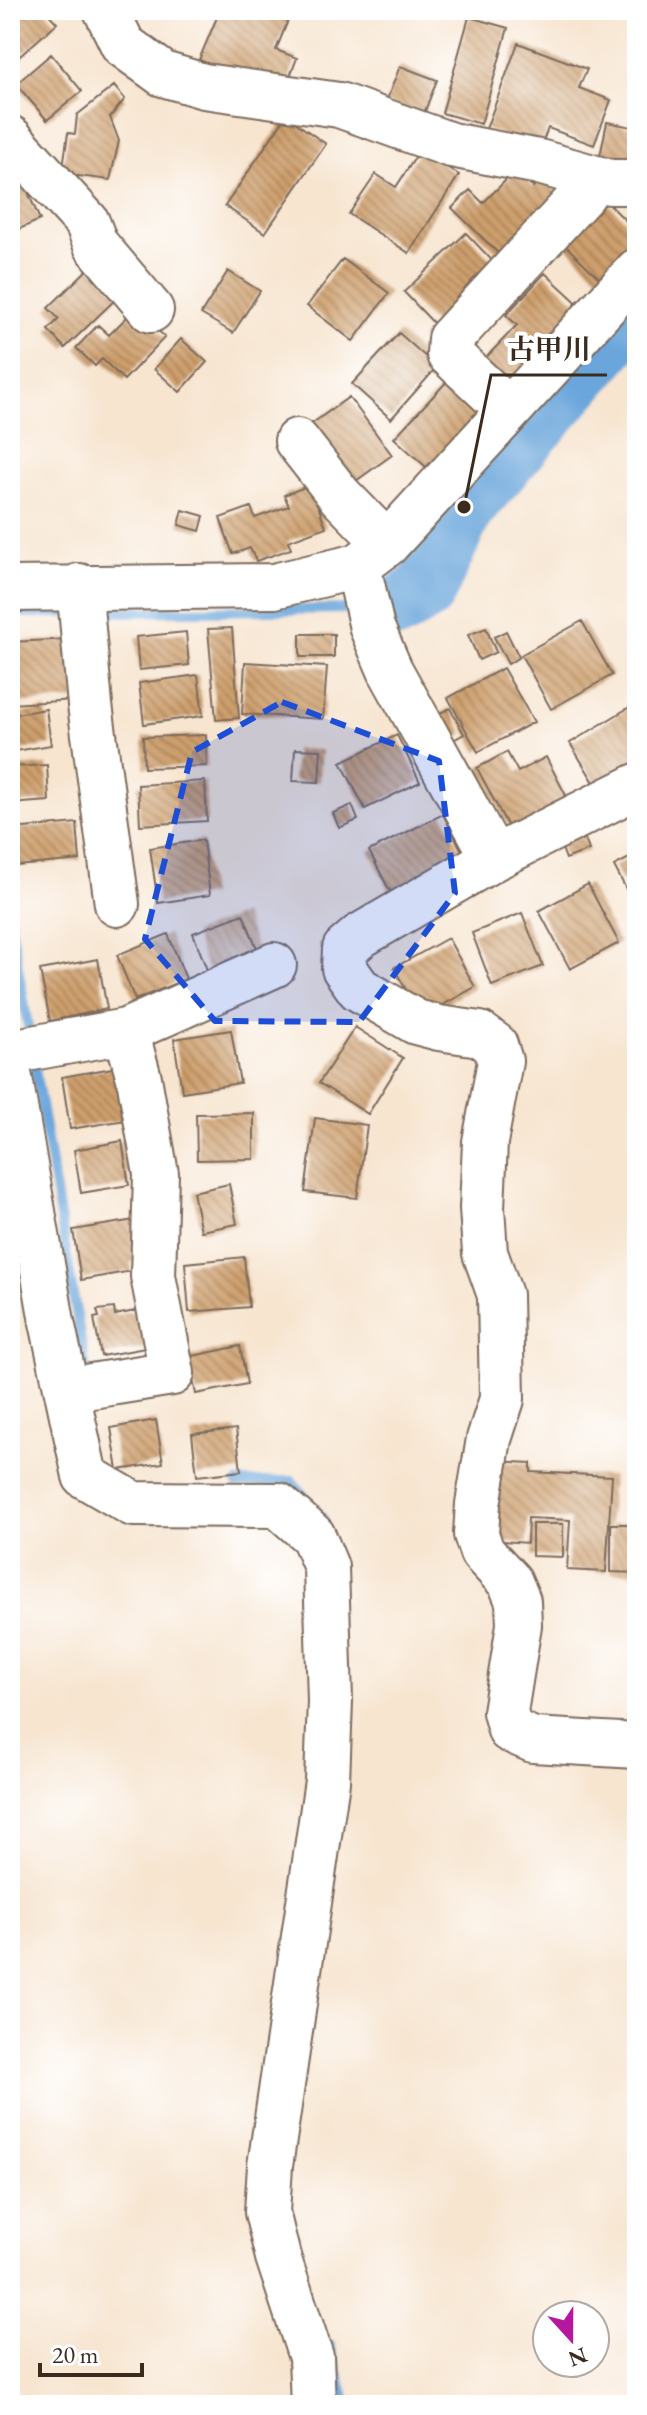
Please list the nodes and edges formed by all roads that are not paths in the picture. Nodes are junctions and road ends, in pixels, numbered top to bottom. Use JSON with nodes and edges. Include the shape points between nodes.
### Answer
{"nodes":[{"id":1,"x":106,"y":10,"type":"edge"},
{"id":2,"x":10,"y":138,"type":"edge"},
{"id":3,"x":589,"y":176,"type":"junction"},
{"id":4,"x":637,"y":182,"type":"edge"},
{"id":5,"x":637,"y":271,"type":"edge"},
{"id":6,"x":151,"y":310,"type":"dead end"},
{"id":7,"x":509,"y":410,"type":"junction"},
{"id":8,"x":297,"y":441,"type":"dead end"},
{"id":9,"x":373,"y":555,"type":"junction"},
{"id":10,"x":79,"y":586,"type":"junction"},
{"id":11,"x":10,"y":589,"type":"edge"},
{"id":12,"x":637,"y":786,"type":"edge"},
{"id":13,"x":494,"y":858,"type":"junction"},
{"id":14,"x":117,"y":904,"type":"dead end"},
{"id":15,"x":274,"y":965,"type":"dead end"},
{"id":16,"x":126,"y":1031,"type":"junction"},
{"id":17,"x":10,"y":1052,"type":"edge"},
{"id":18,"x":10,"y":1078,"type":"edge"},
{"id":19,"x":67,"y":1390,"type":"junction"},
{"id":20,"x":637,"y":1746,"type":"edge"},
{"id":21,"x":313,"y":2405,"type":"edge"}],
"edges":[{"from":1,"to":3,"type":"street","via":[[123,45],[163,74],[204,86],[339,105],[451,145]]},
{"from":2,"to":6,"type":"street","via":[[87,222],[96,245]]},
{"from":3,"to":4,"type":"street"},
{"from":3,"to":7,"type":"street","via":[[585,192],[450,339],[449,354]]},
{"from":5,"to":7,"type":"street"},
{"from":7,"to":9,"type":"street"},
{"from":8,"to":9,"type":"street","via":[[340,496]]},
{"from":9,"to":10,"type":"street","via":[[274,586]]},
{"from":9,"to":13,"type":"street","via":[[372,628]]},
{"from":10,"to":11,"type":"street"},
{"from":10,"to":14,"type":"street"},
{"from":12,"to":13,"type":"street"},
{"from":13,"to":20,"type":"street","via":[[360,936],[345,949],[344,968],[359,989],[416,1022],[480,1034],[495,1045],[500,1061],[485,1142],[482,1208],[485,1253],[500,1295],[502,1399],[489,1439],[476,1534],[482,1552],[510,1582],[518,1601],[505,1712],[510,1730],[533,1740]]},
{"from":15,"to":16,"type":"street"},
{"from":16,"to":17,"type":"street"},
{"from":16,"to":19,"type":"street","via":[[156,1174],[153,1276],[172,1373]]},
{"from":18,"to":19,"type":"street"},
{"from":19,"to":21,"type":"street","via":[[85,1476],[133,1504],[278,1505],[313,1536],[326,1567],[327,1781],[267,2212],[311,2357]]}]}
